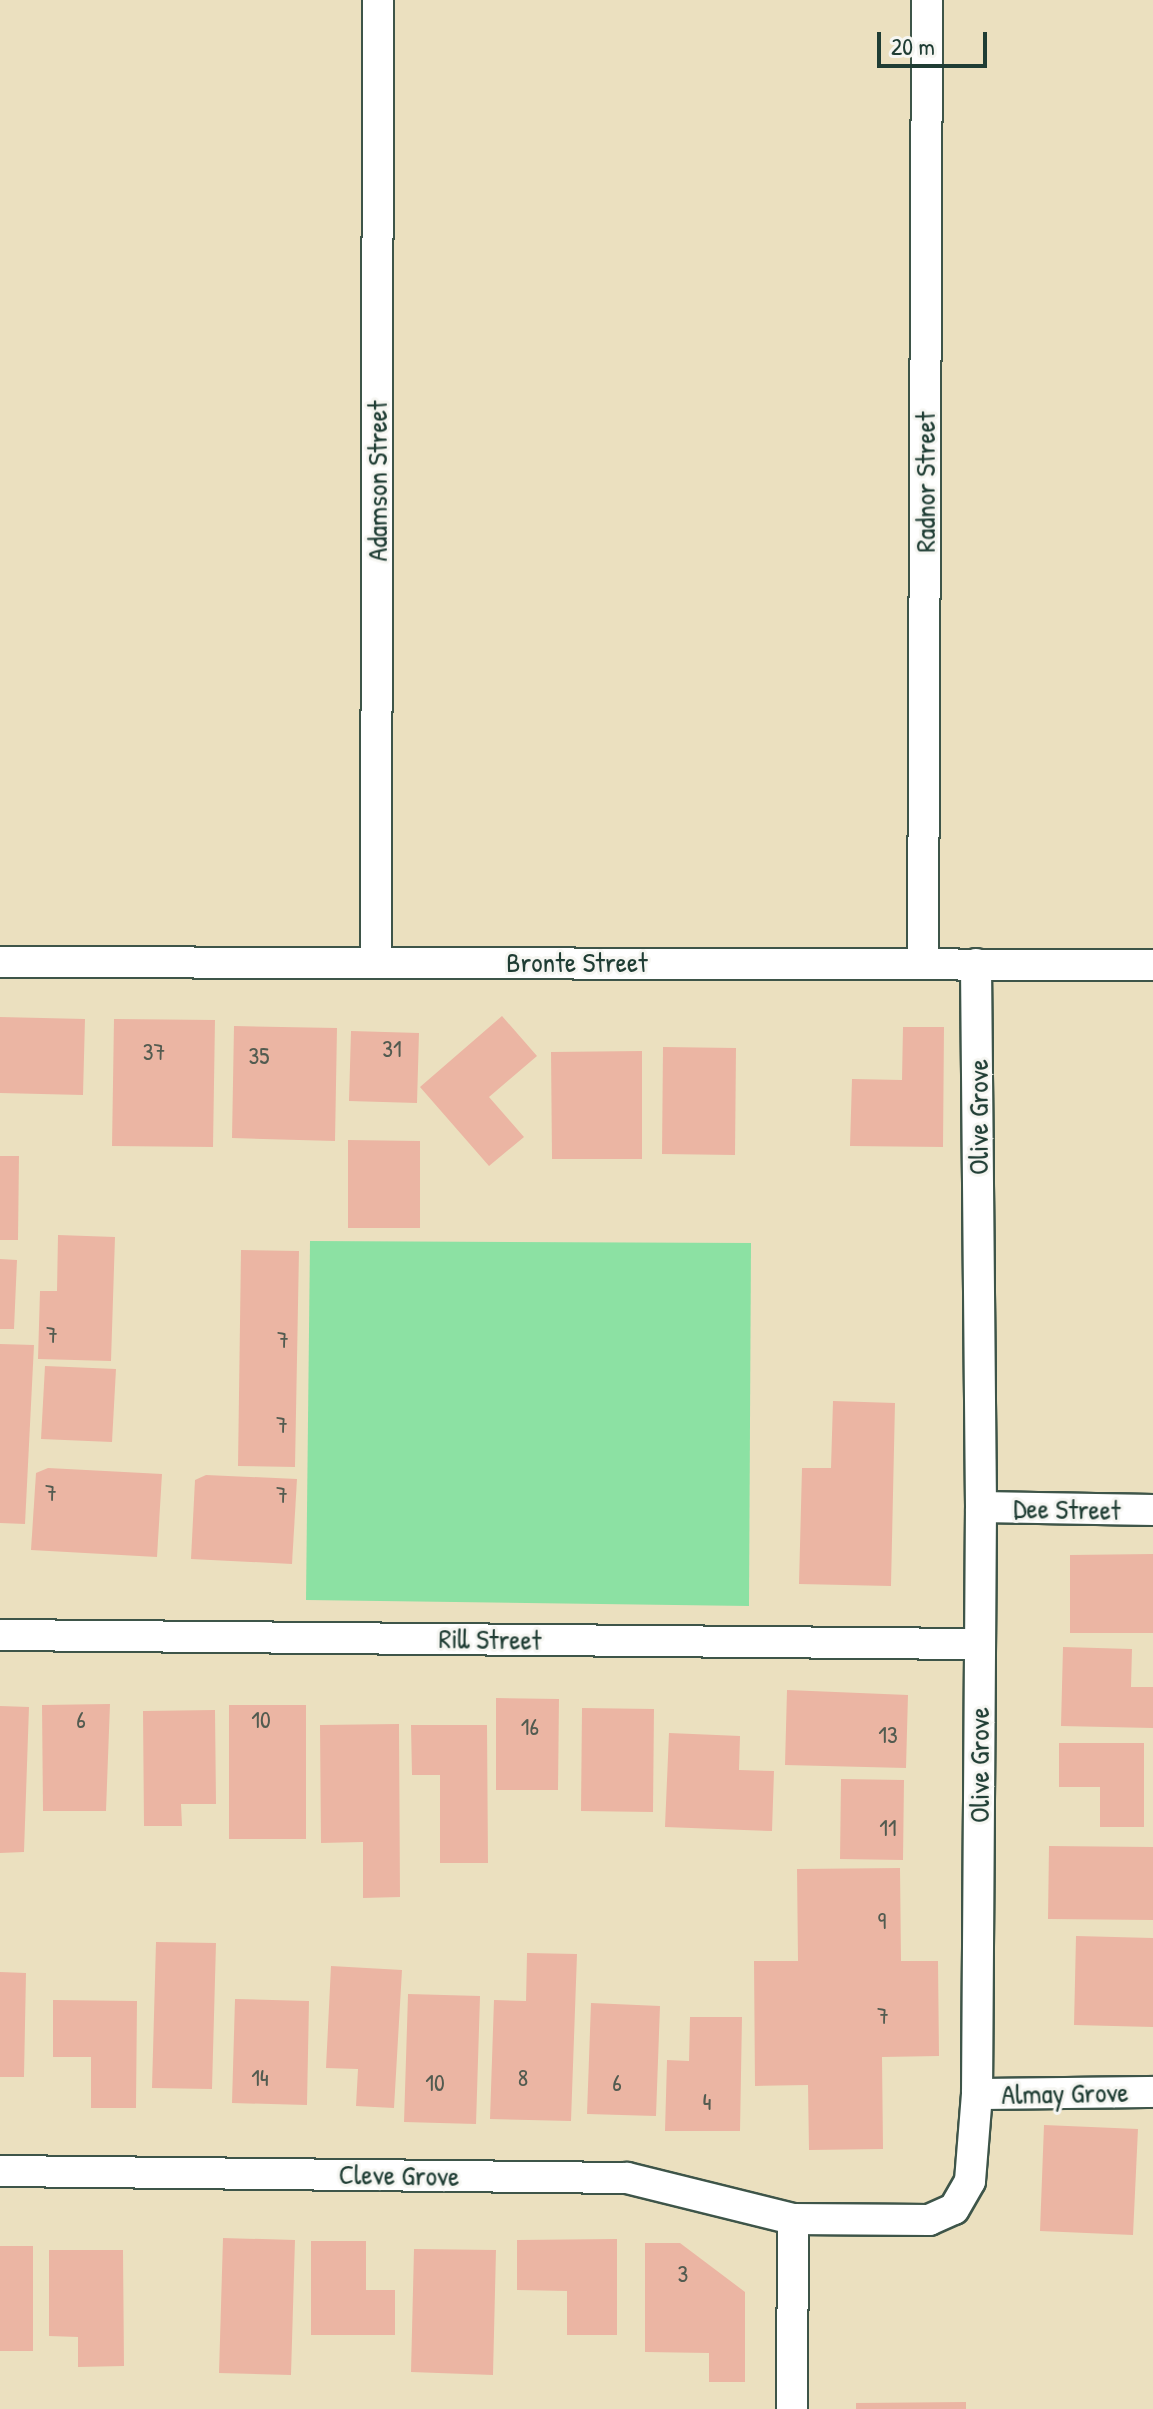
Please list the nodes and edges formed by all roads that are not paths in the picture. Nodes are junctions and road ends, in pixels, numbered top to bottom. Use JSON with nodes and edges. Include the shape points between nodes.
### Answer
{"nodes":[{"id":1,"x":378,"y":0,"type":"edge"},
{"id":2,"x":927,"y":0,"type":"edge"},
{"id":3,"x":0,"y":962,"type":"edge"},
{"id":4,"x":376,"y":962,"type":"junction"},
{"id":5,"x":923,"y":963,"type":"junction"},
{"id":6,"x":976,"y":964,"type":"junction"},
{"id":7,"x":1153,"y":965,"type":"edge"},
{"id":8,"x":981,"y":1507,"type":"junction"},
{"id":9,"x":1153,"y":1510,"type":"edge"},
{"id":10,"x":0,"y":1635,"type":"edge"},
{"id":11,"x":980,"y":1644,"type":"junction"},
{"id":12,"x":1153,"y":2092,"type":"edge"},
{"id":13,"x":977,"y":2094,"type":"junction"},
{"id":14,"x":0,"y":2171,"type":"edge"},
{"id":15,"x":793,"y":2219,"type":"junction"},
{"id":16,"x":792,"y":2409,"type":"edge"}],
"edges":[{"from":1,"to":4,"type":"street","name":"Adamson Street"},
{"from":2,"to":5,"type":"street","name":"Radnor Street"},
{"from":3,"to":4,"type":"street","name":"Bronte Street"},
{"from":4,"to":5,"type":"street","name":"Bronte Street"},
{"from":5,"to":6,"type":"street","name":"Bronte Street"},
{"from":6,"to":7,"type":"street","name":"Bronte Street"},
{"from":6,"to":8,"type":"street","name":"Olive Grove"},
{"from":8,"to":9,"type":"street","name":"Dee Street"},
{"from":8,"to":11,"type":"street","name":"Olive Grove"},
{"from":10,"to":11,"type":"street","name":"Rill Street"},
{"from":11,"to":13,"type":"street","name":"Olive Grove"},
{"from":12,"to":13,"type":"street","name":"Almay Grove"},
{"from":13,"to":15,"type":"street","name":"Olive Grove","via":[[970,2181],[954,2209],[929,2220]]},
{"from":14,"to":15,"type":"street","name":"Cleve Grove","via":[[627,2178]]},
{"from":15,"to":16,"type":"street"}]}
